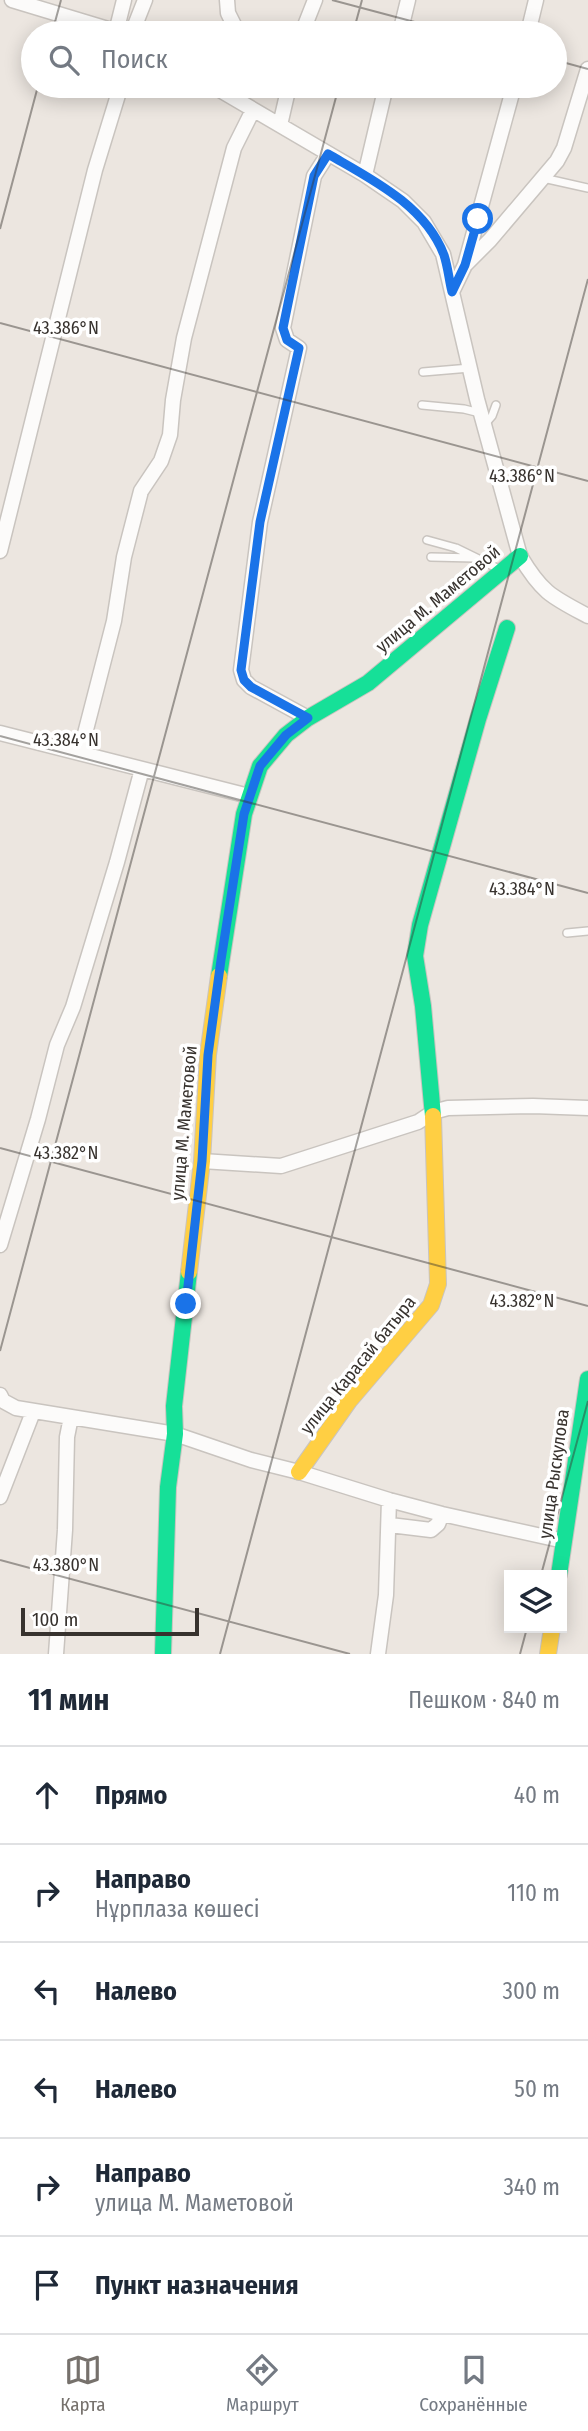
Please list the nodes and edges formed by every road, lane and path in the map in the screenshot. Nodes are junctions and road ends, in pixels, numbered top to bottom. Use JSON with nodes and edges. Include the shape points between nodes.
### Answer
{"nodes":[{"id":1,"x":12,"y":0,"type":"edge"},
{"id":2,"x":124,"y":0,"type":"edge"},
{"id":3,"x":145,"y":0,"type":"edge"},
{"id":4,"x":227,"y":0,"type":"edge"},
{"id":5,"x":315,"y":0,"type":"edge"},
{"id":6,"x":408,"y":0,"type":"edge"},
{"id":7,"x":536,"y":0,"type":"edge"},
{"id":8,"x":82,"y":21,"type":"edge"},
{"id":9,"x":120,"y":21,"type":"edge"},
{"id":10,"x":137,"y":21,"type":"edge"},
{"id":11,"x":232,"y":21,"type":"edge"},
{"id":12,"x":307,"y":21,"type":"edge"},
{"id":13,"x":403,"y":21,"type":"edge"},
{"id":14,"x":531,"y":21,"type":"edge"},
{"id":15,"x":588,"y":69,"type":"edge"},
{"id":16,"x":117,"y":98,"type":"edge"},
{"id":17,"x":233,"y":98,"type":"edge"},
{"id":18,"x":286,"y":98,"type":"edge"},
{"id":19,"x":383,"y":98,"type":"edge"},
{"id":20,"x":511,"y":98,"type":"edge"},
{"id":21,"x":253,"y":110,"type":"junction"},
{"id":22,"x":280,"y":125,"type":"junction"},
{"id":23,"x":328,"y":154,"type":"junction"},
{"id":24,"x":365,"y":175,"type":"junction"},
{"id":25,"x":542,"y":178,"type":"junction"},
{"id":26,"x":588,"y":188,"type":"edge"},
{"id":27,"x":465,"y":265,"type":"junction"},
{"id":28,"x":452,"y":292,"type":"junction"},
{"id":29,"x":470,"y":368,"type":"junction"},
{"id":30,"x":423,"y":372,"type":"dead end"},
{"id":31,"x":422,"y":405,"type":"dead end"},
{"id":32,"x":496,"y":405,"type":"dead end"},
{"id":33,"x":483,"y":419,"type":"junction"},
{"id":34,"x":427,"y":540,"type":"dead end"},
{"id":35,"x":0,"y":551,"type":"edge"},
{"id":36,"x":520,"y":556,"type":"junction"},
{"id":37,"x":431,"y":557,"type":"dead end"},
{"id":38,"x":480,"y":558,"type":"junction"},
{"id":39,"x":503,"y":571,"type":"junction"},
{"id":40,"x":588,"y":616,"type":"edge"},
{"id":41,"x":507,"y":628,"type":"dead end"},
{"id":42,"x":308,"y":718,"type":"junction"},
{"id":43,"x":0,"y":733,"type":"edge"},
{"id":44,"x":80,"y":753,"type":"junction"},
{"id":45,"x":142,"y":769,"type":"junction"},
{"id":46,"x":249,"y":796,"type":"junction"},
{"id":47,"x":588,"y":931,"type":"edge"},
{"id":48,"x":567,"y":933,"type":"dead end"},
{"id":49,"x":588,"y":1108,"type":"edge"},
{"id":50,"x":433,"y":1111,"type":"junction"},
{"id":51,"x":202,"y":1161,"type":"junction"},
{"id":52,"x":0,"y":1245,"type":"edge"},
{"id":53,"x":588,"y":1379,"type":"edge"},
{"id":54,"x":0,"y":1395,"type":"edge"},
{"id":55,"x":33,"y":1412,"type":"junction"},
{"id":56,"x":71,"y":1417,"type":"junction"},
{"id":57,"x":175,"y":1434,"type":"junction"},
{"id":58,"x":299,"y":1472,"type":"junction"},
{"id":59,"x":0,"y":1497,"type":"edge"},
{"id":60,"x":389,"y":1500,"type":"junction"},
{"id":61,"x":442,"y":1514,"type":"junction"},
{"id":62,"x":390,"y":1525,"type":"junction"},
{"id":63,"x":564,"y":1541,"type":"junction"},
{"id":64,"x":560,"y":1570,"type":"edge"},
{"id":65,"x":551,"y":1633,"type":"edge"},
{"id":66,"x":56,"y":1654,"type":"edge"},
{"id":67,"x":163,"y":1654,"type":"edge"},
{"id":68,"x":378,"y":1654,"type":"edge"},
{"id":69,"x":548,"y":1654,"type":"edge"}],
"edges":[{"from":1,"to":8,"type":"street"},
{"from":2,"to":9,"type":"street"},
{"from":3,"to":10,"type":"street"},
{"from":4,"to":11,"type":"street"},
{"from":5,"to":12,"type":"street"},
{"from":6,"to":13,"type":"street"},
{"from":7,"to":14,"type":"street"},
{"from":15,"to":25,"type":"street","via":[[564,148]]},
{"from":16,"to":35,"type":"street"},
{"from":17,"to":21,"type":"street","name":"улица М. Маметовой"},
{"from":18,"to":22,"type":"street"},
{"from":19,"to":24,"type":"street"},
{"from":20,"to":27,"type":"street"},
{"from":21,"to":22,"type":"street","name":"улица М. Маметовой"},
{"from":21,"to":44,"type":"street","via":[[234,148],[184,338],[170,435],[161,461],[141,491]]},
{"from":22,"to":23,"type":"street","name":"улица М. Маметовой"},
{"from":23,"to":24,"type":"street","name":"улица М. Маметовой"},
{"from":23,"to":42,"type":"street","via":[[314,176],[283,328],[287,340],[299,348],[260,522],[241,670],[251,687]]},
{"from":24,"to":28,"type":"street","name":"улица М. Маметовой","via":[[424,222],[443,254]]},
{"from":25,"to":26,"type":"lane"},
{"from":25,"to":27,"type":"street"},
{"from":27,"to":28,"type":"street"},
{"from":28,"to":29,"type":"street","name":"улица М. Маметовой"},
{"from":29,"to":30,"type":"lane"},
{"from":29,"to":33,"type":"street","name":"улица М. Маметовой"},
{"from":31,"to":33,"type":"lane","via":[[455,407]]},
{"from":32,"to":33,"type":"lane","via":[[492,416]]},
{"from":33,"to":36,"type":"street","name":"улица М. Маметовой"},
{"from":34,"to":38,"type":"lane"},
{"from":36,"to":39,"type":"street","name":"улица М. Маметовой"},
{"from":36,"to":40,"type":"street","name":"улица М. Маметовой","via":[[548,595]]},
{"from":37,"to":38,"type":"lane"},
{"from":38,"to":39,"type":"lane"},
{"from":39,"to":42,"type":"street","name":"улица М. Маметовой","via":[[368,683]]},
{"from":41,"to":50,"type":"street","name":"улица Карасай батыра","via":[[423,912],[415,956]]},
{"from":42,"to":46,"type":"street","name":"улица М. Маметовой","via":[[286,735],[260,766]]},
{"from":43,"to":44,"type":"street"},
{"from":44,"to":45,"type":"street"},
{"from":45,"to":46,"type":"street"},
{"from":45,"to":52,"type":"street"},
{"from":46,"to":51,"type":"street","name":"улица М. Маметовой","via":[[208,1055]]},
{"from":47,"to":48,"type":"lane"},
{"from":49,"to":50,"type":"street"},
{"from":50,"to":51,"type":"street","via":[[418,1122],[281,1166]]},
{"from":50,"to":58,"type":"street","name":"улица Карасай батыра","via":[[438,1284],[431,1305],[349,1401]]},
{"from":51,"to":57,"type":"street","name":"улица М. Маметовой","via":[[174,1406]]},
{"from":53,"to":63,"type":"street","name":"улица Рыскулова"},
{"from":54,"to":55,"type":"street","via":[[16,1408]]},
{"from":55,"to":56,"type":"street"},
{"from":55,"to":59,"type":"street"},
{"from":56,"to":57,"type":"street"},
{"from":56,"to":66,"type":"street"},
{"from":57,"to":58,"type":"street"},
{"from":57,"to":67,"type":"street","name":"улица М. Маметовой","via":[[168,1487]]},
{"from":58,"to":60,"type":"street"},
{"from":60,"to":61,"type":"street"},
{"from":60,"to":62,"type":"street"},
{"from":61,"to":62,"type":"street","via":[[431,1530]]},
{"from":61,"to":63,"type":"street"},
{"from":62,"to":68,"type":"street"},
{"from":63,"to":64,"type":"street","name":"улица Рыскулова"},
{"from":65,"to":69,"type":"street"}]}
